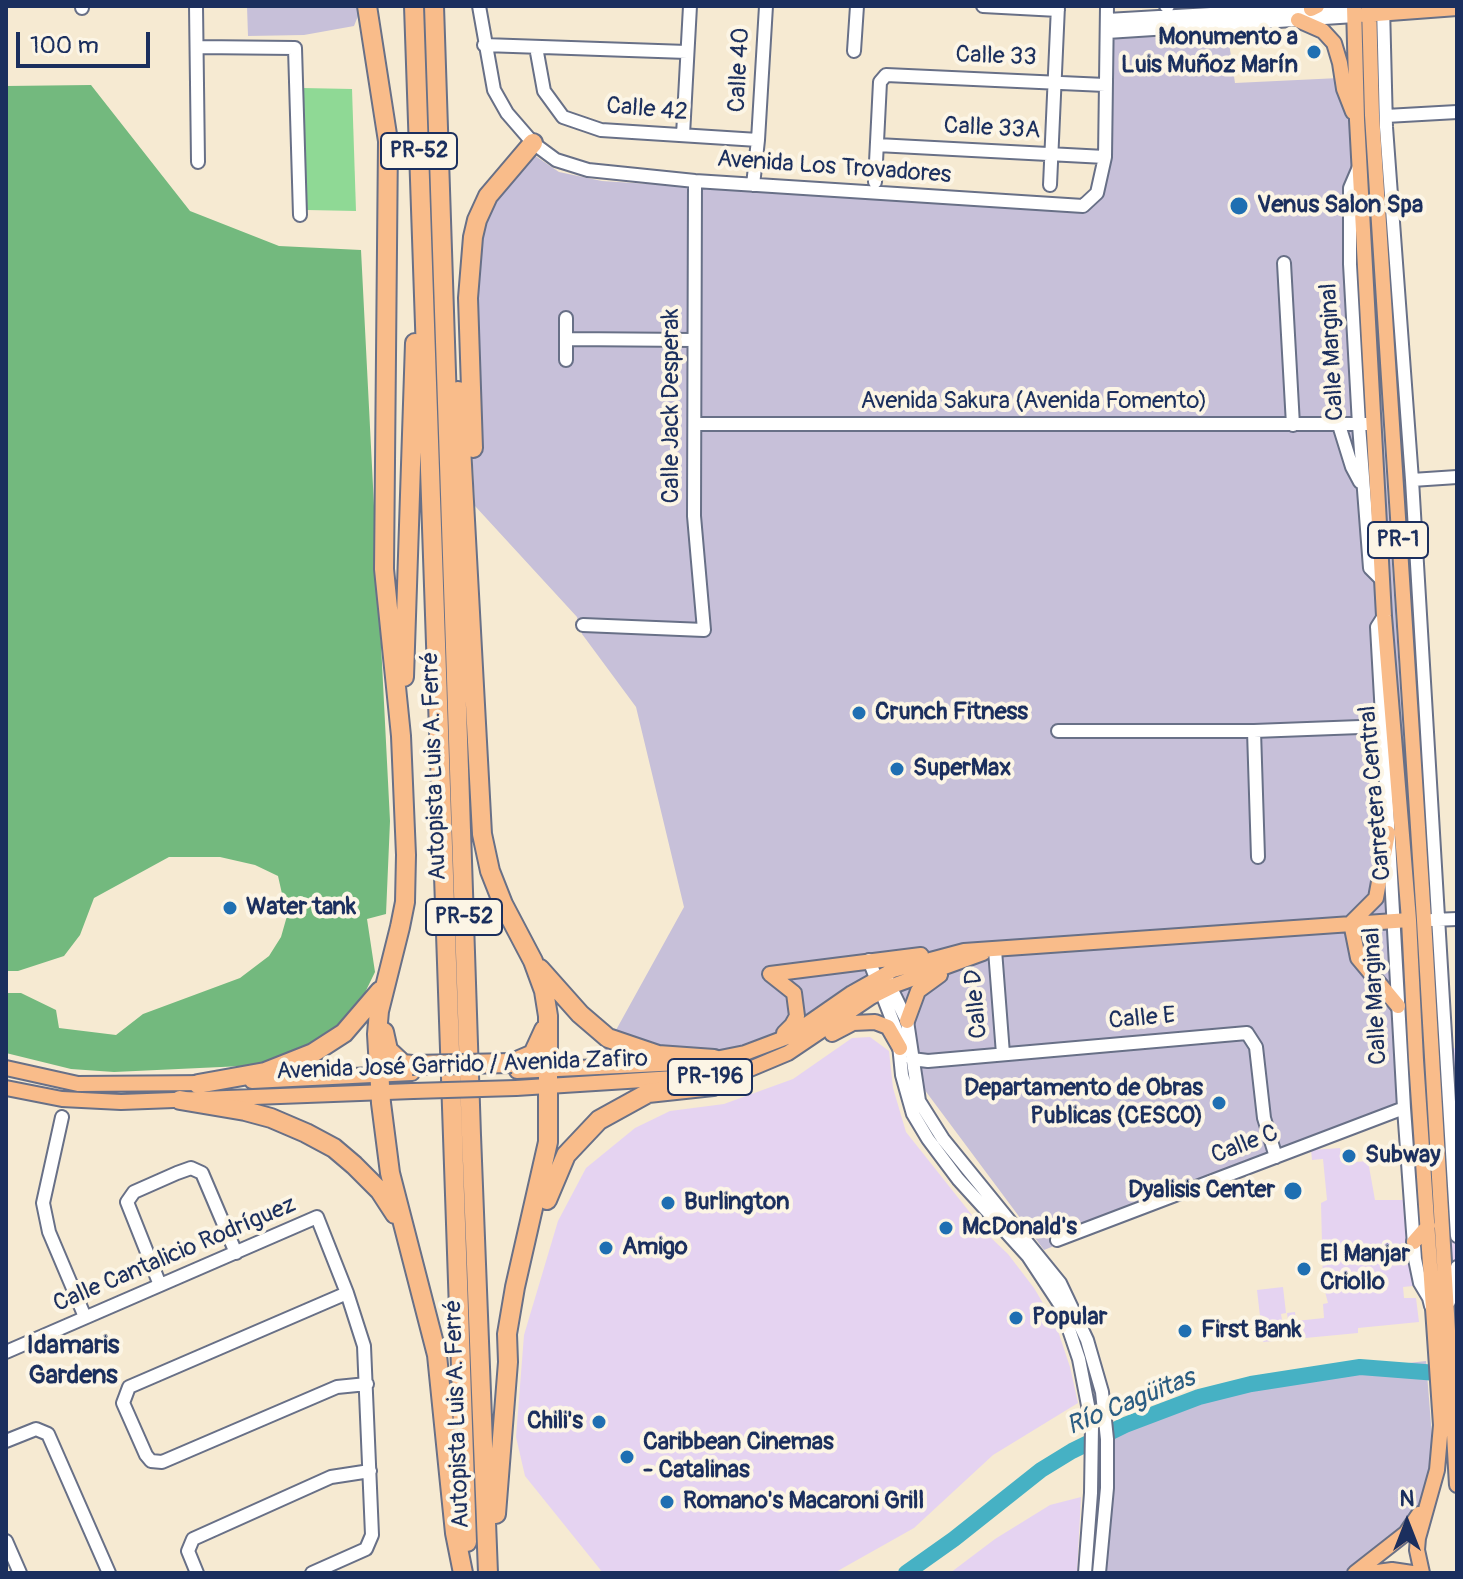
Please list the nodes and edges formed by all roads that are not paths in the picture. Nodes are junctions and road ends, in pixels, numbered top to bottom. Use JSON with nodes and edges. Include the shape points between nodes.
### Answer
{"nodes":[{"id":1,"x":196,"y":6,"type":"edge"},
{"id":2,"x":367,"y":6,"type":"edge"},
{"id":3,"x":414,"y":6,"type":"edge"},
{"id":4,"x":434,"y":6,"type":"edge"},
{"id":5,"x":479,"y":6,"type":"edge"},
{"id":6,"x":690,"y":6,"type":"edge"},
{"id":7,"x":766,"y":6,"type":"edge"},
{"id":8,"x":857,"y":6,"type":"edge"},
{"id":9,"x":983,"y":6,"type":"edge"},
{"id":10,"x":1107,"y":6,"type":"edge"},
{"id":11,"x":1058,"y":8,"type":"edge"},
{"id":12,"x":1314,"y":8,"type":"edge"},
{"id":13,"x":1457,"y":8,"type":"edge"},
{"id":14,"x":1366,"y":10,"type":"edge"},
{"id":15,"x":1238,"y":14,"type":"edge"},
{"id":16,"x":1298,"y":20,"type":"junction"},
{"id":17,"x":1107,"y":26,"type":"junction"},
{"id":18,"x":484,"y":45,"type":"junction"},
{"id":19,"x":197,"y":47,"type":"junction"},
{"id":20,"x":536,"y":47,"type":"junction"},
{"id":21,"x":854,"y":51,"type":"dead end"},
{"id":22,"x":687,"y":52,"type":"junction"},
{"id":23,"x":1055,"y":82,"type":"junction"},
{"id":24,"x":1105,"y":85,"type":"junction"},
{"id":25,"x":1457,"y":112,"type":"edge"},
{"id":26,"x":1357,"y":120,"type":"junction"},
{"id":27,"x":1386,"y":122,"type":"junction"},
{"id":28,"x":683,"y":135,"type":"junction"},
{"id":29,"x":198,"y":138,"type":"junction"},
{"id":30,"x":184,"y":139,"type":"dead end"},
{"id":31,"x":758,"y":140,"type":"junction"},
{"id":32,"x":533,"y":143,"type":"junction"},
{"id":33,"x":877,"y":145,"type":"junction"},
{"id":34,"x":1051,"y":153,"type":"junction"},
{"id":35,"x":1105,"y":157,"type":"junction"},
{"id":36,"x":1375,"y":160,"type":"junction"},
{"id":37,"x":198,"y":162,"type":"dead end"},
{"id":38,"x":695,"y":181,"type":"junction"},
{"id":39,"x":875,"y":182,"type":"dead end"},
{"id":40,"x":753,"y":185,"type":"junction"},
{"id":41,"x":1050,"y":185,"type":"dead end"},
{"id":42,"x":300,"y":215,"type":"dead end"},
{"id":43,"x":442,"y":261,"type":"junction"},
{"id":44,"x":1284,"y":263,"type":"dead end"},
{"id":45,"x":423,"y":296,"type":"junction"},
{"id":46,"x":566,"y":318,"type":"dead end"},
{"id":47,"x":567,"y":339,"type":"junction"},
{"id":48,"x":694,"y":340,"type":"junction"},
{"id":49,"x":1387,"y":351,"type":"junction"},
{"id":50,"x":566,"y":360,"type":"dead end"},
{"id":51,"x":695,"y":424,"type":"junction"},
{"id":52,"x":1366,"y":424,"type":"junction"},
{"id":53,"x":1293,"y":425,"type":"junction"},
{"id":54,"x":1339,"y":425,"type":"junction"},
{"id":55,"x":1457,"y":477,"type":"edge"},
{"id":56,"x":1412,"y":480,"type":"junction"},
{"id":57,"x":1363,"y":487,"type":"junction"},
{"id":58,"x":1396,"y":505,"type":"junction"},
{"id":59,"x":1382,"y":580,"type":"junction"},
{"id":60,"x":583,"y":625,"type":"dead end"},
{"id":61,"x":1386,"y":726,"type":"junction"},
{"id":62,"x":478,"y":731,"type":"junction"},
{"id":63,"x":1058,"y":731,"type":"dead end"},
{"id":64,"x":1254,"y":731,"type":"junction"},
{"id":65,"x":401,"y":736,"type":"junction"},
{"id":66,"x":1415,"y":804,"type":"junction"},
{"id":67,"x":1388,"y":833,"type":"junction"},
{"id":68,"x":1258,"y":857,"type":"dead end"},
{"id":69,"x":1457,"y":919,"type":"edge"},
{"id":70,"x":1416,"y":920,"type":"junction"},
{"id":71,"x":1351,"y":923,"type":"junction"},
{"id":72,"x":991,"y":951,"type":"junction"},
{"id":73,"x":957,"y":958,"type":"junction"},
{"id":74,"x":873,"y":960,"type":"junction"},
{"id":75,"x":533,"y":961,"type":"junction"},
{"id":76,"x":883,"y":983,"type":"junction"},
{"id":77,"x":384,"y":986,"type":"junction"},
{"id":78,"x":1398,"y":1006,"type":"junction"},
{"id":79,"x":548,"y":1021,"type":"junction"},
{"id":80,"x":907,"y":1021,"type":"junction"},
{"id":81,"x":774,"y":1041,"type":"junction"},
{"id":82,"x":900,"y":1048,"type":"junction"},
{"id":83,"x":1439,"y":1050,"type":"junction"},
{"id":84,"x":788,"y":1053,"type":"junction"},
{"id":85,"x":1003,"y":1054,"type":"junction"},
{"id":86,"x":714,"y":1059,"type":"junction"},
{"id":87,"x":912,"y":1059,"type":"junction"},
{"id":88,"x":514,"y":1067,"type":"junction"},
{"id":89,"x":6,"y":1068,"type":"edge"},
{"id":90,"x":412,"y":1069,"type":"junction"},
{"id":91,"x":379,"y":1074,"type":"junction"},
{"id":92,"x":738,"y":1074,"type":"junction"},
{"id":93,"x":548,"y":1078,"type":"junction"},
{"id":94,"x":198,"y":1084,"type":"junction"},
{"id":95,"x":6,"y":1088,"type":"edge"},
{"id":96,"x":380,"y":1093,"type":"junction"},
{"id":97,"x":180,"y":1100,"type":"junction"},
{"id":98,"x":1404,"y":1108,"type":"junction"},
{"id":99,"x":62,"y":1117,"type":"dead end"},
{"id":100,"x":1276,"y":1157,"type":"junction"},
{"id":101,"x":1428,"y":1226,"type":"junction"},
{"id":102,"x":403,"y":1230,"type":"junction"},
{"id":103,"x":1457,"y":1236,"type":"edge"},
{"id":104,"x":1057,"y":1240,"type":"dead end"},
{"id":105,"x":1414,"y":1242,"type":"junction"},
{"id":106,"x":236,"y":1253,"type":"junction"},
{"id":107,"x":1457,"y":1267,"type":"edge"},
{"id":108,"x":160,"y":1285,"type":"junction"},
{"id":109,"x":347,"y":1293,"type":"junction"},
{"id":110,"x":1446,"y":1312,"type":"junction"},
{"id":111,"x":85,"y":1317,"type":"junction"},
{"id":112,"x":1439,"y":1332,"type":"junction"},
{"id":113,"x":8,"y":1347,"type":"edge"},
{"id":114,"x":508,"y":1362,"type":"junction"},
{"id":115,"x":367,"y":1384,"type":"junction"},
{"id":116,"x":1448,"y":1425,"type":"junction"},
{"id":117,"x":6,"y":1441,"type":"edge"},
{"id":118,"x":370,"y":1471,"type":"junction"},
{"id":119,"x":1457,"y":1485,"type":"edge"},
{"id":120,"x":1433,"y":1489,"type":"junction"},
{"id":121,"x":6,"y":1541,"type":"edge"},
{"id":122,"x":20,"y":1573,"type":"edge"},
{"id":123,"x":109,"y":1573,"type":"edge"},
{"id":124,"x":197,"y":1573,"type":"edge"},
{"id":125,"x":312,"y":1573,"type":"edge"},
{"id":126,"x":466,"y":1573,"type":"edge"},
{"id":127,"x":489,"y":1573,"type":"edge"},
{"id":128,"x":1085,"y":1573,"type":"edge"},
{"id":129,"x":1099,"y":1573,"type":"edge"},
{"id":130,"x":1355,"y":1573,"type":"edge"},
{"id":131,"x":1370,"y":1573,"type":"edge"},
{"id":132,"x":1412,"y":1573,"type":"edge"},
{"id":133,"x":1422,"y":1573,"type":"edge"}],
"edges":[{"from":1,"to":19,"type":"street"},
{"from":2,"to":65,"type":"highway","via":[[388,141],[384,569]]},
{"from":3,"to":45,"type":"highway","name":"Autopista Luis A. Ferré","number":"PR-52"},
{"from":4,"to":43,"type":"highway","name":"Autopista Luis A. Ferré","number":"PR-52"},
{"from":5,"to":18,"type":"street","name":"Avenida Los Trovadores"},
{"from":6,"to":22,"type":"street"},
{"from":7,"to":31,"type":"street","name":"Calle 40"},
{"from":8,"to":21,"type":"street"},
{"from":9,"to":11,"type":"street"},
{"from":10,"to":17,"type":"street","name":"Avenida Los Trovadores"},
{"from":11,"to":23,"type":"street"},
{"from":12,"to":14,"type":"street"},
{"from":12,"to":15,"type":"street"},
{"from":13,"to":14,"type":"main road"},
{"from":14,"to":16,"type":"street"},
{"from":14,"to":26,"type":"main road","name":"Carretera Central","number":"PR-1"},
{"from":14,"to":27,"type":"street"},
{"from":14,"to":36,"type":"main road","name":"Carretera Central"},
{"from":15,"to":16,"type":"street"},
{"from":15,"to":17,"type":"street"},
{"from":16,"to":26,"type":"main road","via":[[1323,31],[1334,43]]},
{"from":17,"to":24,"type":"street","name":"Avenida Los Trovadores"},
{"from":18,"to":20,"type":"street"},
{"from":18,"to":32,"type":"street","name":"Avenida Los Trovadores","via":[[494,90]]},
{"from":19,"to":29,"type":"street"},
{"from":19,"to":42,"type":"street","via":[[295,48]]},
{"from":20,"to":22,"type":"street"},
{"from":20,"to":28,"type":"street","name":"Calle 42","via":[[544,91],[563,117],[601,130]]},
{"from":22,"to":28,"type":"street"},
{"from":23,"to":24,"type":"street","name":"Calle 33"},
{"from":23,"to":33,"type":"street","name":"Calle 33","via":[[886,75],[880,82]]},
{"from":23,"to":34,"type":"street"},
{"from":24,"to":35,"type":"street","name":"Avenida Los Trovadores"},
{"from":25,"to":27,"type":"street"},
{"from":26,"to":52,"type":"main road","name":"Carretera Central","number":"PR-1"},
{"from":27,"to":36,"type":"street"},
{"from":27,"to":56,"type":"street"},
{"from":28,"to":31,"type":"street","name":"Calle 42"},
{"from":29,"to":30,"type":"street"},
{"from":29,"to":37,"type":"street"},
{"from":31,"to":40,"type":"street","name":"Calle 40"},
{"from":32,"to":38,"type":"street","name":"Avenida Los Trovadores","via":[[556,160],[588,170]]},
{"from":32,"to":62,"type":"highway","via":[[488,196],[471,249]]},
{"from":33,"to":34,"type":"street","name":"Calle 33A"},
{"from":33,"to":39,"type":"street"},
{"from":34,"to":35,"type":"street","name":"Calle 33A"},
{"from":34,"to":41,"type":"street"},
{"from":35,"to":40,"type":"street","name":"Avenida Los Trovadores","via":[[1097,193],[1083,206]]},
{"from":36,"to":49,"type":"main road","name":"Carretera Central","number":"PR-1"},
{"from":38,"to":40,"type":"street","name":"Avenida Los Trovadores"},
{"from":38,"to":48,"type":"street","name":"Calle Jack Desperak"},
{"from":43,"to":62,"type":"highway","via":[[453,308]]},
{"from":43,"to":127,"type":"highway","name":"Autopista Luis A. Ferré","number":"PR-52"},
{"from":44,"to":53,"type":"street"},
{"from":45,"to":65,"type":"highway","via":[[415,329]]},
{"from":45,"to":126,"type":"highway","name":"Autopista Luis A. Ferré","number":"PR-52"},
{"from":46,"to":47,"type":"street"},
{"from":47,"to":48,"type":"street"},
{"from":47,"to":50,"type":"street"},
{"from":48,"to":51,"type":"street","name":"Calle Jack Desperak"},
{"from":49,"to":52,"type":"main road","via":[[1380,403]]},
{"from":49,"to":58,"type":"main road","name":"Carretera Central","number":"PR-1"},
{"from":51,"to":53,"type":"street","name":"Avenida Sakura (Avenida Fomento)"},
{"from":51,"to":60,"type":"street","name":"Calle Jack Desperak","via":[[694,516],[704,630]]},
{"from":52,"to":54,"type":"street","name":"Avenida Sakura (Avenida Fomento)"},
{"from":52,"to":57,"type":"street","name":"Calle Marginal"},
{"from":52,"to":58,"type":"main road","via":[[1384,449]]},
{"from":52,"to":59,"type":"main road","name":"Carretera Central","number":"PR-1"},
{"from":53,"to":54,"type":"street","name":"Avenida Sakura (Avenida Fomento)"},
{"from":54,"to":57,"type":"street"},
{"from":55,"to":56,"type":"street"},
{"from":56,"to":70,"type":"street"},
{"from":57,"to":59,"type":"street","name":"Calle Marginal","via":[[1370,568]]},
{"from":58,"to":66,"type":"main road","name":"Carretera Central","number":"PR-1"},
{"from":59,"to":61,"type":"main road","name":"Carretera Central","number":"PR-1"},
{"from":61,"to":64,"type":"street"},
{"from":61,"to":66,"type":"main road","via":[[1401,728],[1405,782]]},
{"from":61,"to":67,"type":"street","name":"Calle Marginal"},
{"from":61,"to":70,"type":"main road","name":"Carretera Central","number":"PR-1"},
{"from":62,"to":75,"type":"highway","via":[[482,834],[490,871]]},
{"from":63,"to":64,"type":"street"},
{"from":64,"to":68,"type":"street"},
{"from":65,"to":77,"type":"highway","via":[[405,902]]},
{"from":66,"to":70,"type":"main road","name":"Carretera Central","number":"PR-1"},
{"from":67,"to":70,"type":"street","name":"Calle Marginal"},
{"from":67,"to":71,"type":"main road","via":[[1376,898]]},
{"from":69,"to":70,"type":"street","name":"Avenida José Garrido / Avenida Zafiro"},
{"from":70,"to":71,"type":"main road","name":"Avenida José Garrido / Avenida Zafiro","number":"PR-196"},
{"from":70,"to":78,"type":"street","name":"Calle Marginal"},
{"from":70,"to":83,"type":"main road","name":"Carretera Central","number":"PR-1"},
{"from":70,"to":101,"type":"main road","name":"Carretera Central","number":"PR-1"},
{"from":71,"to":72,"type":"main road","name":"Avenida José Garrido / Avenida Zafiro","number":"PR-196"},
{"from":71,"to":78,"type":"main road","via":[[1358,958]]},
{"from":72,"to":73,"type":"main road","name":"Avenida José Garrido / Avenida Zafiro","number":"PR-196"},
{"from":72,"to":85,"type":"street","name":"Calle D"},
{"from":73,"to":74,"type":"main road"},
{"from":73,"to":76,"type":"main road","name":"Avenida José Garrido / Avenida Zafiro","number":"PR-196"},
{"from":73,"to":80,"type":"main road","via":[[918,991]]},
{"from":74,"to":76,"type":"street"},
{"from":74,"to":81,"type":"main road","via":[[770,974],[794,993],[797,1006],[792,1025]]},
{"from":75,"to":79,"type":"highway"},
{"from":75,"to":86,"type":"highway","via":[[608,1038],[658,1055]]},
{"from":76,"to":80,"type":"street"},
{"from":76,"to":81,"type":"main road","name":"Avenida José Garrido / Avenida Zafiro","number":"PR-196"},
{"from":76,"to":82,"type":"street"},
{"from":76,"to":84,"type":"main road","name":"Avenida José Garrido / Avenida Zafiro","number":"PR-196"},
{"from":77,"to":90,"type":"highway","via":[[388,1050]]},
{"from":77,"to":91,"type":"highway","via":[[377,1034]]},
{"from":77,"to":94,"type":"highway","via":[[329,1045],[265,1072]]},
{"from":78,"to":98,"type":"street","name":"Calle Marginal"},
{"from":79,"to":88,"type":"highway","via":[[533,1054]]},
{"from":79,"to":93,"type":"highway"},
{"from":80,"to":87,"type":"street"},
{"from":81,"to":86,"type":"main road","name":"Avenida José Garrido / Avenida Zafiro","number":"PR-196"},
{"from":82,"to":84,"type":"main road","via":[[888,1027],[865,1021]]},
{"from":82,"to":128,"type":"street","via":[[906,1092],[928,1139],[1028,1256],[1061,1306],[1079,1359],[1093,1449]]},
{"from":83,"to":103,"type":"street"},
{"from":83,"to":110,"type":"main road","name":"Carretera Central","number":"PR-1"},
{"from":84,"to":92,"type":"main road","name":"Avenida José Garrido / Avenida Zafiro","number":"PR-196"},
{"from":85,"to":87,"type":"street","name":"Calle E"},
{"from":85,"to":100,"type":"street","name":"Calle E","via":[[1247,1033],[1256,1047],[1264,1118]]},
{"from":86,"to":93,"type":"main road","name":"Avenida José Garrido / Avenida Zafiro","number":"PR-196"},
{"from":87,"to":129,"type":"street","via":[[919,1101],[932,1124],[1060,1283],[1087,1340],[1102,1392],[1107,1439]]},
{"from":88,"to":90,"type":"highway","bridge":true},
{"from":88,"to":93,"type":"main road","name":"Avenida José Garrido / Avenida Zafiro","number":"PR-196"},
{"from":89,"to":94,"type":"main road","name":"Avenida José Garrido / Avenida Zafiro","via":[[78,1084]]},
{"from":90,"to":91,"type":"main road","name":"Avenida José Garrido / Avenida Zafiro"},
{"from":91,"to":94,"type":"main road","name":"Avenida José Garrido / Avenida Zafiro"},
{"from":91,"to":96,"type":"highway"},
{"from":92,"to":93,"type":"main road","name":"Avenida José Garrido / Avenida Zafiro","number":"PR-196"},
{"from":92,"to":114,"type":"highway","via":[[713,1086],[667,1089],[632,1100],[599,1120],[566,1155],[550,1188]]},
{"from":93,"to":96,"type":"main road","name":"Avenida José Garrido / Avenida Zafiro","number":"PR-196","bridge":true,"via":[[516,1088]]},
{"from":93,"to":114,"type":"highway","via":[[548,1142],[511,1307]]},
{"from":95,"to":97,"type":"main road","name":"Avenida José Garrido / Avenida Zafiro","number":"PR-196","via":[[62,1099]]},
{"from":96,"to":97,"type":"main road","name":"Avenida José Garrido / Avenida Zafiro","number":"PR-196"},
{"from":96,"to":102,"type":"highway"},
{"from":97,"to":102,"type":"highway","via":[[271,1118],[334,1148],[380,1191]]},
{"from":98,"to":100,"type":"street","name":"Calle C"},
{"from":98,"to":105,"type":"street","name":"Calle Marginal"},
{"from":99,"to":111,"type":"street","via":[[43,1203],[49,1232]]},
{"from":100,"to":104,"type":"street","name":"Calle C"},
{"from":101,"to":105,"type":"main road"},
{"from":101,"to":112,"type":"main road","name":"Carretera Central","number":"PR-1"},
{"from":102,"to":126,"type":"highway","via":[[437,1355],[455,1533]]},
{"from":105,"to":112,"type":"street","name":"Calle Marginal","via":[[1418,1276]]},
{"from":106,"to":108,"type":"street","name":"Calle Cantalicio Rodríguez"},
{"from":106,"to":108,"type":"street","via":[[202,1173],[191,1168],[177,1173],[134,1192],[127,1202]]},
{"from":106,"to":109,"type":"street","name":"Calle Cantalicio Rodríguez","via":[[317,1217]]},
{"from":107,"to":110,"type":"street"},
{"from":108,"to":111,"type":"street","name":"Calle Cantalicio Rodríguez"},
{"from":109,"to":115,"type":"street","via":[[364,1346]]},
{"from":109,"to":115,"type":"street","via":[[129,1387],[123,1403],[146,1455],[162,1462],[337,1387]]},
{"from":110,"to":112,"type":"main road","name":"Carretera Central","number":"PR-1"},
{"from":111,"to":113,"type":"street","name":"Calle Cantalicio Rodríguez"},
{"from":112,"to":116,"type":"main road","name":"Carretera Central","number":"PR-1"},
{"from":114,"to":127,"type":"highway"},
{"from":115,"to":118,"type":"street"},
{"from":116,"to":119,"type":"main road","name":"Carretera Central","number":"PR-1"},
{"from":116,"to":120,"type":"main road","name":"Carretera Central","number":"PR-1"},
{"from":117,"to":123,"type":"street","via":[[36,1429],[48,1434]]},
{"from":118,"to":124,"type":"street","via":[[331,1477],[193,1539],[188,1551]]},
{"from":118,"to":125,"type":"street","via":[[372,1535],[366,1549]]},
{"from":120,"to":130,"type":"main road","via":[[1406,1533]]},
{"from":120,"to":133,"type":"main road","name":"Carretera Central","number":"PR-1","via":[[1418,1538]]},
{"from":121,"to":122,"type":"street"},
{"from":131,"to":132,"type":"main road"}]}
